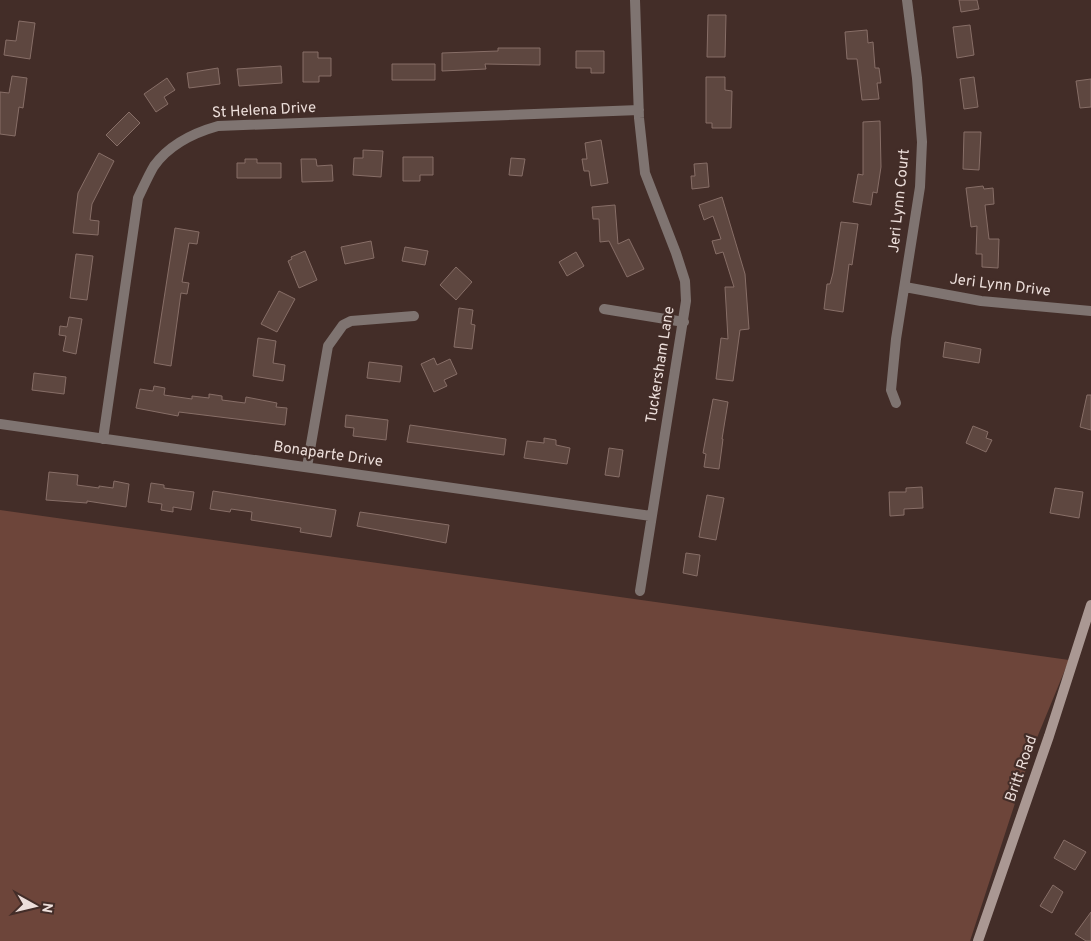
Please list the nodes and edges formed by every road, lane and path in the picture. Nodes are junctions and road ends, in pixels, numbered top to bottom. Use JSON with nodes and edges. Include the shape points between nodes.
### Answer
{"nodes":[{"id":1,"x":634,"y":0,"type":"edge"},
{"id":2,"x":907,"y":0,"type":"edge"},
{"id":3,"x":639,"y":110,"type":"junction"},
{"id":4,"x":905,"y":287,"type":"junction"},
{"id":5,"x":604,"y":309,"type":"dead end"},
{"id":6,"x":1091,"y":311,"type":"edge"},
{"id":7,"x":414,"y":316,"type":"dead end"},
{"id":8,"x":684,"y":322,"type":"junction"},
{"id":9,"x":896,"y":403,"type":"dead end"},
{"id":10,"x":0,"y":424,"type":"edge"},
{"id":11,"x":103,"y":439,"type":"junction"},
{"id":12,"x":307,"y":467,"type":"junction"},
{"id":13,"x":651,"y":516,"type":"junction"},
{"id":14,"x":640,"y":591,"type":"dead end"},
{"id":15,"x":1091,"y":605,"type":"edge"},
{"id":16,"x":978,"y":941,"type":"edge"}],
"edges":[{"from":1,"to":3,"type":"street","name":"Tuckersham Lane"},
{"from":2,"to":4,"type":"street","name":"Jeri Lynn Court","via":[[922,142],[920,187]]},
{"from":3,"to":8,"type":"street","name":"Tuckersham Lane","via":[[645,173],[685,281]]},
{"from":3,"to":11,"type":"street","name":"St Helena Drive","via":[[218,126],[175,144],[154,167],[138,198]]},
{"from":4,"to":6,"type":"street","name":"Jeri Lynn Drive","via":[[980,301]]},
{"from":4,"to":9,"type":"street","name":"Jeri Lynn Court","via":[[891,390]]},
{"from":5,"to":8,"type":"street"},
{"from":7,"to":12,"type":"street","via":[[351,321],[343,325],[328,346]]},
{"from":8,"to":13,"type":"street","name":"Tuckersham Lane"},
{"from":10,"to":11,"type":"street","name":"Bonaparte Drive"},
{"from":11,"to":12,"type":"street","name":"Bonaparte Drive"},
{"from":12,"to":13,"type":"street","name":"Bonaparte Drive"},
{"from":13,"to":14,"type":"street","name":"Tuckersham Lane"},
{"from":15,"to":16,"type":"street","name":"Britt Road"}]}
